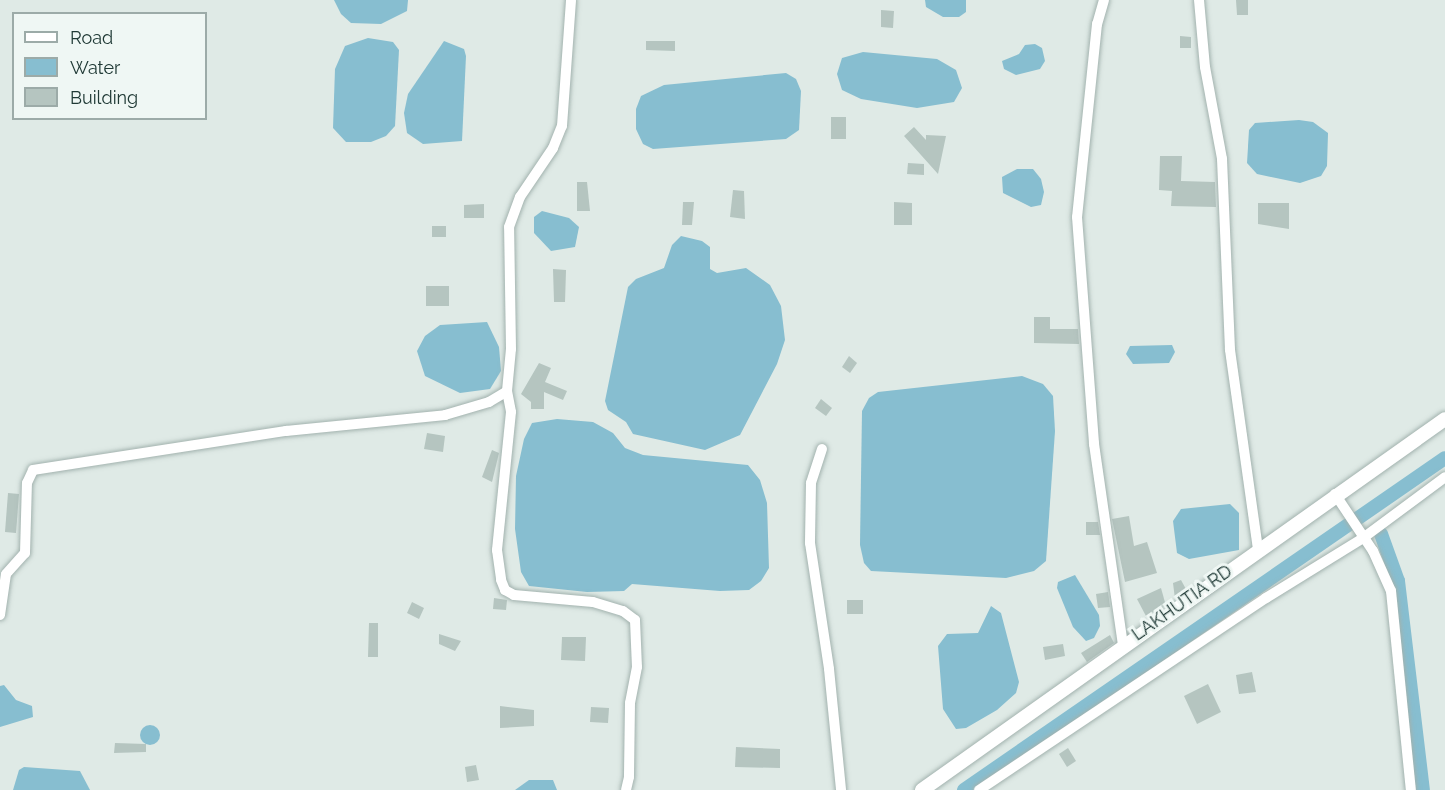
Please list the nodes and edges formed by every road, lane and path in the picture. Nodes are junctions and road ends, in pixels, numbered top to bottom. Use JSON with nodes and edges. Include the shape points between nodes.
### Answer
{"nodes":[{"id":1,"x":571,"y":0,"type":"edge"},
{"id":2,"x":1104,"y":0,"type":"edge"},
{"id":3,"x":1199,"y":0,"type":"edge"},
{"id":4,"x":507,"y":391,"type":"junction"},
{"id":5,"x":1445,"y":419,"type":"edge"},
{"id":6,"x":822,"y":449,"type":"dead end"},
{"id":7,"x":1445,"y":477,"type":"edge"},
{"id":8,"x":1335,"y":494,"type":"junction"},
{"id":9,"x":1363,"y":538,"type":"junction"},
{"id":10,"x":1258,"y":550,"type":"junction"},
{"id":11,"x":0,"y":615,"type":"edge"},
{"id":12,"x":1123,"y":645,"type":"junction"},
{"id":13,"x":626,"y":790,"type":"edge"},
{"id":14,"x":841,"y":790,"type":"edge"},
{"id":15,"x":922,"y":790,"type":"edge"},
{"id":16,"x":979,"y":790,"type":"edge"},
{"id":17,"x":1411,"y":790,"type":"edge"}],
"edges":[{"from":1,"to":4,"type":"street","via":[[562,126],[554,148],[520,197],[509,226],[511,349]]},
{"from":2,"to":12,"type":"street","via":[[1097,24],[1077,217],[1094,444]]},
{"from":3,"to":10,"type":"street","via":[[1205,67],[1222,159],[1230,350]]},
{"from":4,"to":11,"type":"street","via":[[489,402],[445,415],[286,431],[33,470],[27,483],[25,553],[6,574]]},
{"from":4,"to":13,"type":"street","via":[[511,412],[497,550],[501,580],[505,590],[514,595],[593,602],[623,611],[635,620],[637,668],[630,703]]},
{"from":5,"to":8,"type":"street","name":"LAKHUTIA RD"},
{"from":6,"to":14,"type":"street","via":[[811,483],[810,543]]},
{"from":7,"to":9,"type":"street"},
{"from":8,"to":9,"type":"street"},
{"from":8,"to":10,"type":"street","name":"LAKHUTIA RD"},
{"from":9,"to":16,"type":"street","via":[[1266,598]]},
{"from":9,"to":17,"type":"street","via":[[1374,551],[1391,591]]},
{"from":10,"to":12,"type":"street","name":"LAKHUTIA RD"},
{"from":12,"to":15,"type":"street","name":"LAKHUTIA RD"}]}
